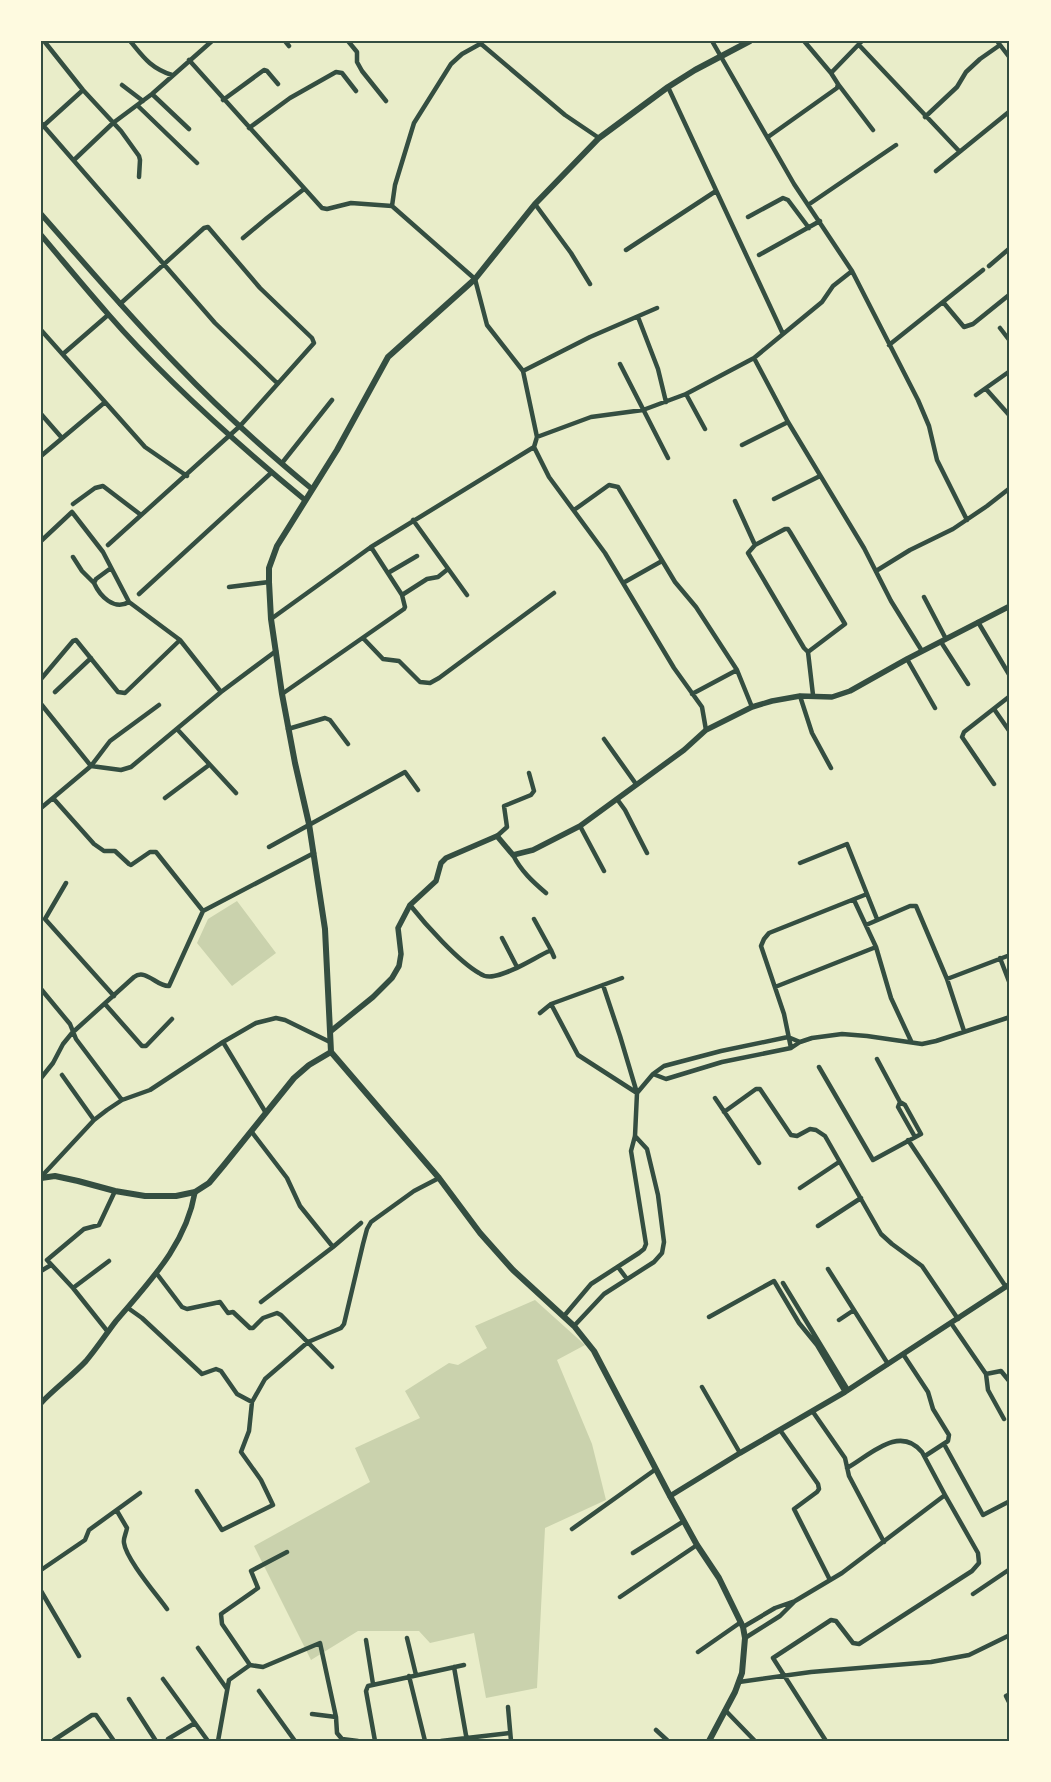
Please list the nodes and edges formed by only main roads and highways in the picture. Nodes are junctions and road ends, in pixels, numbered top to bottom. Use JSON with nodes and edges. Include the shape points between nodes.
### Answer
{"nodes":[{"id":1,"x":750,"y":41,"type":"edge"},
{"id":2,"x":331,"y":1052,"type":"junction"},
{"id":3,"x":41,"y":1177,"type":"edge"},
{"id":4,"x":709,"y":1741,"type":"edge"}],
"edges":[{"from":1,"to":2,"type":"main road","via":[[668,87],[598,138],[535,204],[475,279],[388,357],[338,450],[277,546],[269,568],[271,619],[325,930]]},
{"from":2,"to":3,"type":"main road","via":[[294,1078],[209,1183],[195,1192],[162,1197],[115,1191],[55,1176]]},
{"from":2,"to":4,"type":"main road","via":[[439,1178],[480,1234],[513,1270],[574,1326],[594,1351],[684,1522],[719,1578],[742,1624],[745,1638],[739,1682]]}]}
